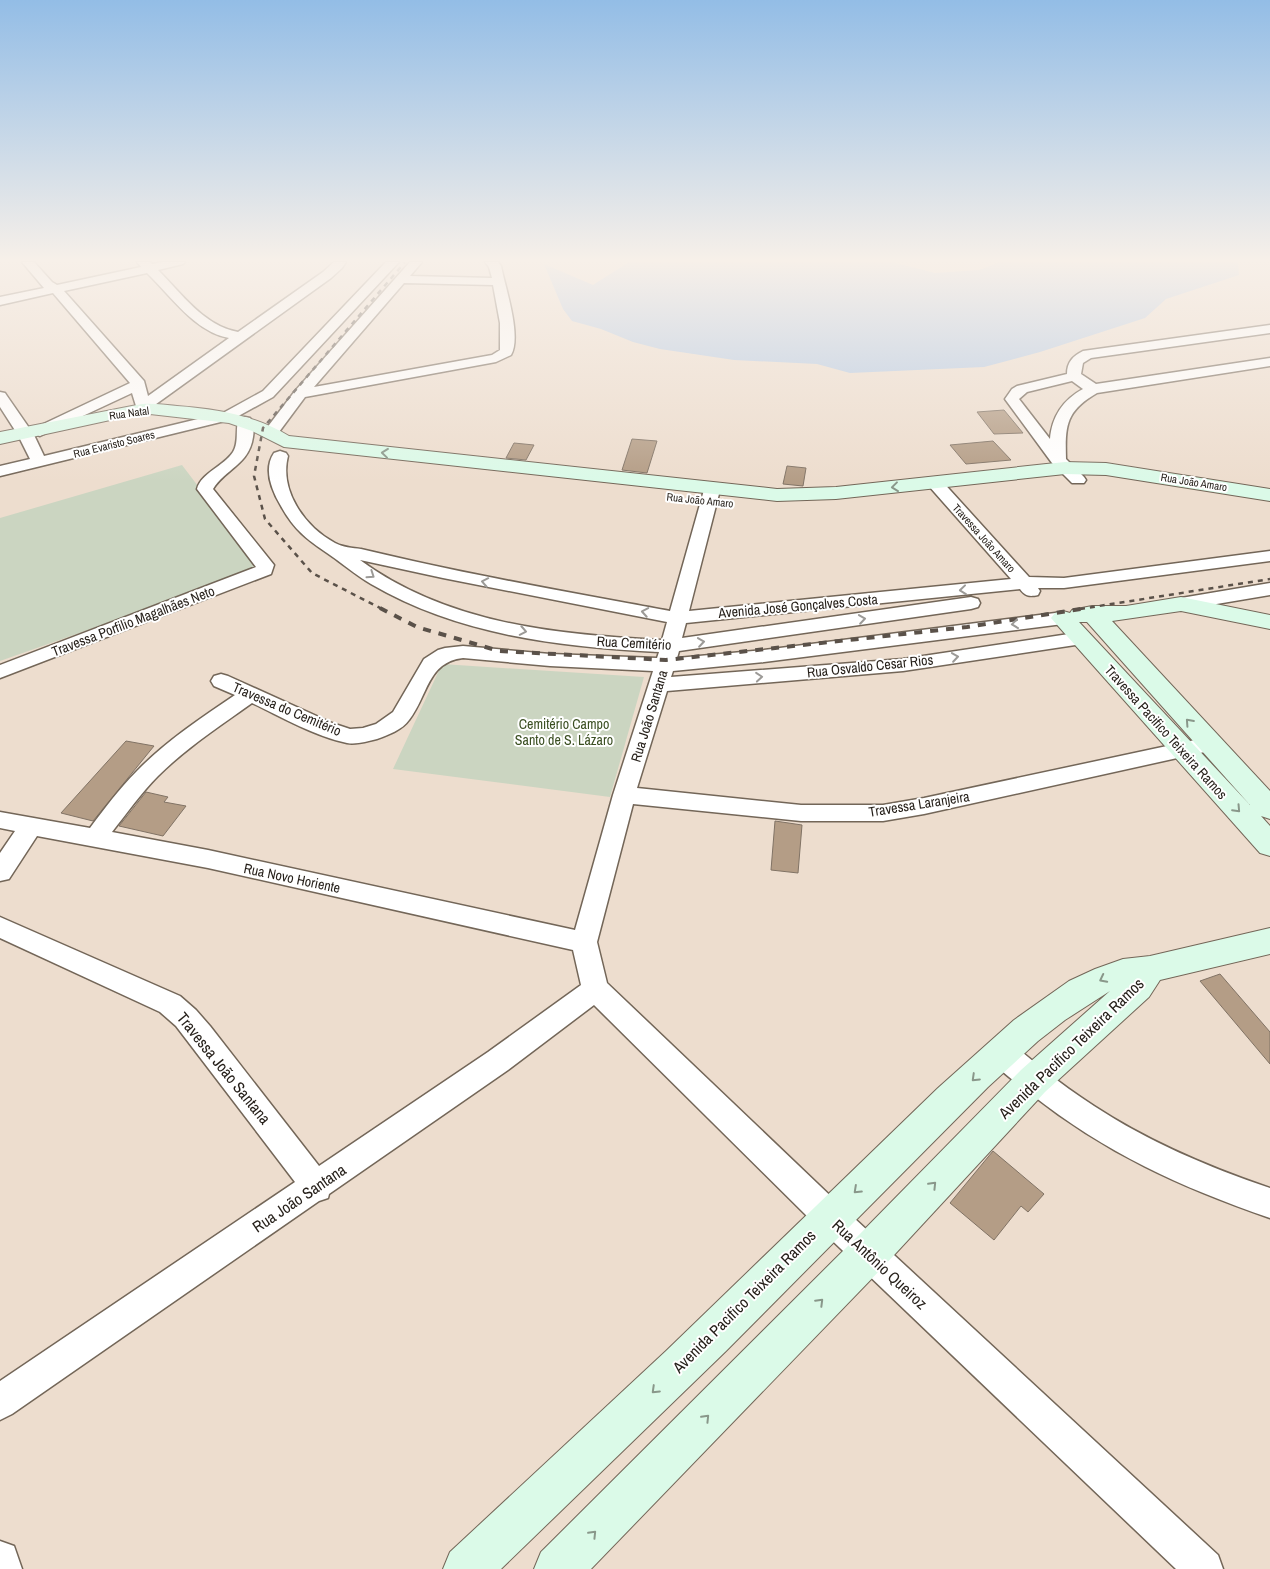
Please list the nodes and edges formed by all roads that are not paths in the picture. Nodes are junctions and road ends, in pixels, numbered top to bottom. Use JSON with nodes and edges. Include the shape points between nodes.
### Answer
{"nodes":[{"id":1,"x":89,"y":335,"type":"edge"},
{"id":2,"x":233,"y":335,"type":"edge"},
{"id":3,"x":244,"y":335,"type":"edge"},
{"id":4,"x":321,"y":335,"type":"edge"},
{"id":5,"x":352,"y":335,"type":"edge"},
{"id":6,"x":507,"y":335,"type":"edge"},
{"id":7,"x":1225,"y":335,"type":"edge"},
{"id":8,"x":242,"y":337,"type":"junction"},
{"id":9,"x":1270,"y":362,"type":"edge"},
{"id":10,"x":1074,"y":376,"type":"junction"},
{"id":11,"x":1092,"y":389,"type":"junction"},
{"id":12,"x":300,"y":394,"type":"junction"},
{"id":13,"x":139,"y":395,"type":"junction"},
{"id":14,"x":2,"y":404,"type":"edge"},
{"id":15,"x":1017,"y":406,"type":"junction"},
{"id":16,"x":1052,"y":415,"type":"junction"},
{"id":17,"x":228,"y":416,"type":"junction"},
{"id":18,"x":245,"y":421,"type":"junction"},
{"id":19,"x":33,"y":433,"type":"junction"},
{"id":20,"x":0,"y":438,"type":"edge"},
{"id":21,"x":278,"y":443,"type":"junction"},
{"id":22,"x":39,"y":462,"type":"junction"},
{"id":23,"x":1067,"y":469,"type":"junction"},
{"id":24,"x":0,"y":471,"type":"edge"},
{"id":25,"x":940,"y":488,"type":"junction"},
{"id":26,"x":710,"y":495,"type":"junction"},
{"id":27,"x":1270,"y":495,"type":"edge"},
{"id":28,"x":331,"y":548,"type":"junction"},
{"id":29,"x":1270,"y":556,"type":"edge"},
{"id":30,"x":1029,"y":588,"type":"junction"},
{"id":31,"x":1270,"y":589,"type":"edge"},
{"id":32,"x":1181,"y":604,"type":"junction"},
{"id":33,"x":676,"y":618,"type":"junction"},
{"id":34,"x":1063,"y":618,"type":"joint"},
{"id":35,"x":1270,"y":622,"type":"edge"},
{"id":36,"x":1093,"y":627,"type":"junction"},
{"id":37,"x":463,"y":652,"type":"joint"},
{"id":38,"x":664,"y":665,"type":"junction"},
{"id":39,"x":0,"y":672,"type":"edge"},
{"id":40,"x":221,"y":681,"type":"dead end"},
{"id":41,"x":250,"y":696,"type":"junction"},
{"id":42,"x":1209,"y":744,"type":"junction"},
{"id":43,"x":1182,"y":750,"type":"junction"},
{"id":44,"x":624,"y":794,"type":"junction"},
{"id":45,"x":1270,"y":809,"type":"edge"},
{"id":46,"x":0,"y":820,"type":"edge"},
{"id":47,"x":32,"y":826,"type":"junction"},
{"id":48,"x":96,"y":837,"type":"junction"},
{"id":49,"x":1270,"y":845,"type":"edge"},
{"id":50,"x":0,"y":872,"type":"edge"},
{"id":51,"x":0,"y":927,"type":"edge"},
{"id":52,"x":1270,"y":941,"type":"edge"},
{"id":53,"x":584,"y":942,"type":"junction"},
{"id":54,"x":1150,"y":969,"type":"junction"},
{"id":55,"x":595,"y":989,"type":"junction"},
{"id":56,"x":1001,"y":1052,"type":"junction"},
{"id":57,"x":1034,"y":1081,"type":"junction"},
{"id":58,"x":317,"y":1187,"type":"junction"},
{"id":59,"x":1270,"y":1203,"type":"edge"},
{"id":60,"x":829,"y":1216,"type":"junction"},
{"id":61,"x":869,"y":1253,"type":"junction"},
{"id":62,"x":0,"y":1402,"type":"edge"},
{"id":63,"x":0,"y":1560,"type":"edge"},
{"id":64,"x":3,"y":1569,"type":"edge"},
{"id":65,"x":467,"y":1569,"type":"edge"},
{"id":66,"x":558,"y":1569,"type":"edge"},
{"id":67,"x":1204,"y":1569,"type":"edge"}],
"edges":[{"from":1,"to":13,"type":"street"},
{"from":2,"to":8,"type":"street"},
{"from":3,"to":8,"type":"street"},
{"from":4,"to":17,"type":"street","name":"Rua Evaristo Soares","via":[[268,394]]},
{"from":5,"to":12,"type":"street"},
{"from":6,"to":12,"type":"street","via":[[506,352],[496,358]]},
{"from":7,"to":10,"type":"street","via":[[1088,354],[1073,365]]},
{"from":8,"to":13,"type":"street"},
{"from":9,"to":11,"type":"street"},
{"from":10,"to":11,"type":"street"},
{"from":10,"to":15,"type":"street","via":[[1017,392],[1012,399]]},
{"from":11,"to":16,"type":"street","via":[[1065,410]]},
{"from":12,"to":21,"type":"street"},
{"from":13,"to":17,"type":"street","name":"Rua Natal"},
{"from":13,"to":19,"type":"street","name":"Rua Natal"},
{"from":13,"to":19,"type":"street"},
{"from":14,"to":19,"type":"street"},
{"from":15,"to":16,"type":"street"},
{"from":15,"to":23,"type":"street"},
{"from":16,"to":23,"type":"street"},
{"from":17,"to":18,"type":"street","name":"Rua Natal"},
{"from":17,"to":22,"type":"street","name":"Rua Evaristo Soares"},
{"from":18,"to":21,"type":"street","name":"Rua Natal"},
{"from":18,"to":39,"type":"street","name":"Travessa Porfilio Magalhães Neto","via":[[247,432],[242,454],[205,489],[265,565],[265,570]]},
{"from":19,"to":20,"type":"street","name":"Rua Natal"},
{"from":19,"to":22,"type":"street"},
{"from":21,"to":26,"type":"street","name":"Rua João Amaro"},
{"from":21,"to":28,"type":"street","name":"Rua Cemitério","via":[[277,470],[287,502],[310,533]]},
{"from":22,"to":24,"type":"street","name":"Rua Evaristo Soares"},
{"from":23,"to":25,"type":"street","name":"Rua João Amaro","via":[[995,488]]},
{"from":23,"to":27,"type":"street","name":"Rua João Amaro","via":[[1104,477],[1118,471]]},
{"from":25,"to":26,"type":"street","name":"Rua João Amaro","via":[[863,508],[822,510],[791,510]]},
{"from":25,"to":30,"type":"street","name":"Travessa João Amaro"},
{"from":26,"to":33,"type":"street","name":"Rua João Santana"},
{"from":33,"to":28,"type":"street","name":"Avenida José Gonçalves Costa","one_way":true},
{"from":28,"to":38,"type":"street","name":"Rua Cemitério","one_way":true,"via":[[380,581],[419,600],[491,625],[623,645]]},
{"from":29,"to":30,"type":"street","name":"Rua Cemitério","via":[[1064,583],[1048,591]]},
{"from":30,"to":33,"type":"street","name":"Avenida José Gonçalves Costa","one_way":true},
{"from":38,"to":30,"type":"street","name":"Rua Cemitério","one_way":true},
{"from":31,"to":32,"type":"street"},
{"from":32,"to":35,"type":"street"},
{"from":32,"to":36,"type":"street","via":[[1126,612]]},
{"from":33,"to":38,"type":"street","name":"Rua João Santana"},
{"from":34,"to":36,"type":"street","name":"Travessa Pacifico Teixeira Ramos"},
{"from":34,"to":38,"type":"street","name":"Rua Osvaldo Cesar Rios","one_way":true,"via":[[764,656]]},
{"from":38,"to":36,"type":"street","name":"Rua Osvaldo Cesar Rios","one_way":true,"via":[[903,665]]},
{"from":42,"to":36,"type":"street","name":"Travessa Pacifico Teixeira Ramos","one_way":true},
{"from":36,"to":43,"type":"street","name":"Travessa Pacifico Teixeira Ramos"},
{"from":37,"to":38,"type":"street","name":"Rua Cemitério"},
{"from":37,"to":41,"type":"street","name":"Travessa do Cemitério","via":[[438,657],[431,663],[401,718],[364,736],[349,736],[324,728]]},
{"from":38,"to":44,"type":"street","name":"Rua João Santana"},
{"from":40,"to":41,"type":"street","name":"Travessa do Cemitério"},
{"from":41,"to":48,"type":"street","via":[[215,719],[151,770]]},
{"from":42,"to":43,"type":"street","name":"Travessa Laranjeira"},
{"from":42,"to":45,"type":"street","name":"Travessa Pacifico Teixeira Ramos"},
{"from":43,"to":44,"type":"street","name":"Travessa Laranjeira","via":[[883,813],[800,813]]},
{"from":43,"to":49,"type":"street","name":"Travessa Pacifico Teixeira Ramos","one_way":true},
{"from":44,"to":53,"type":"street","name":"Rua João Santana"},
{"from":46,"to":47,"type":"street","name":"Rua Novo Horiente"},
{"from":47,"to":48,"type":"street","name":"Rua Novo Horiente"},
{"from":47,"to":50,"type":"street"},
{"from":48,"to":53,"type":"street","name":"Rua Novo Horiente"},
{"from":51,"to":58,"type":"street","name":"Travessa João Santana","via":[[170,1004],[200,1035]]},
{"from":52,"to":54,"type":"street"},
{"from":53,"to":55,"type":"street"},
{"from":54,"to":56,"type":"street","name":"Avenida Pacifico Teixeira Ramos","one_way":true,"via":[[1122,972],[1102,979],[1054,1010]]},
{"from":54,"to":57,"type":"street","name":"Avenida Pacifico Teixeira Ramos","via":[[1137,987]]},
{"from":55,"to":58,"type":"street","name":"Rua João Santana"},
{"from":55,"to":60,"type":"street","name":"Rua Antônio Queiroz"},
{"from":56,"to":57,"type":"street"},
{"from":56,"to":60,"type":"street","name":"Avenida Pacifico Teixeira Ramos","one_way":true},
{"from":57,"to":59,"type":"street","via":[[1139,1149],[1194,1175]]},
{"from":61,"to":57,"type":"street","name":"Avenida Pacifico Teixeira Ramos","one_way":true},
{"from":58,"to":62,"type":"street","name":"Rua João Santana"},
{"from":60,"to":61,"type":"street","name":"Rua Antônio Queiroz"},
{"from":60,"to":65,"type":"street","name":"Avenida Pacifico Teixeira Ramos","one_way":true,"via":[[712,1335]]},
{"from":66,"to":61,"type":"street","name":"Avenida Pacifico Teixeira Ramos","one_way":true},
{"from":61,"to":67,"type":"street","name":"Rua Antônio Queiroz"},
{"from":63,"to":64,"type":"street"}]}
